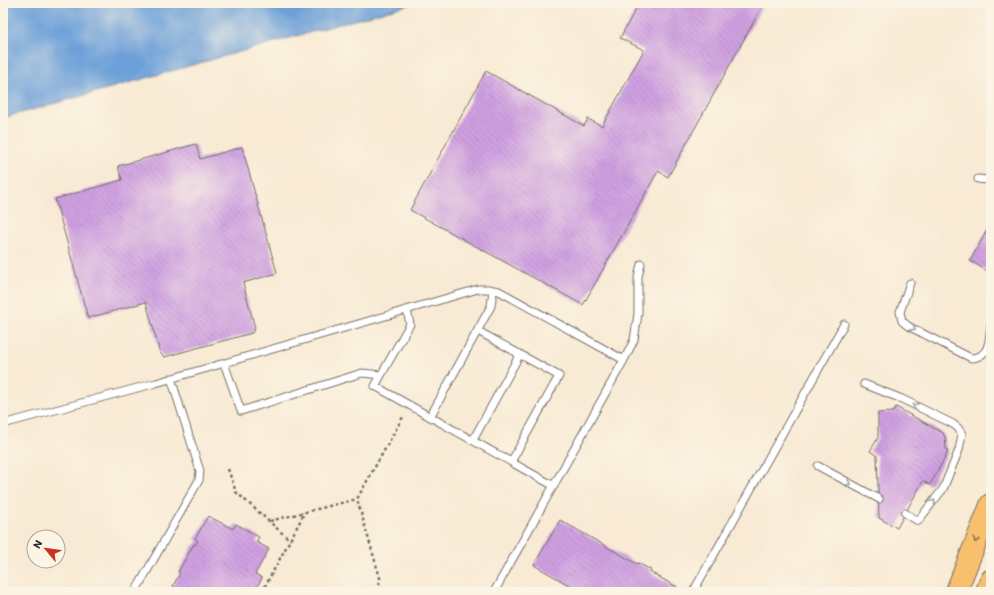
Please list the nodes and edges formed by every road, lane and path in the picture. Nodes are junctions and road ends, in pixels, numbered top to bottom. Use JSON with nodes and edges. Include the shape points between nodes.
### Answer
{"nodes":[{"id":1,"x":978,"y":179,"type":"dead end"},
{"id":2,"x":991,"y":182,"type":"edge"},
{"id":3,"x":641,"y":264,"type":"dead end"},
{"id":4,"x":910,"y":283,"type":"dead end"},
{"id":5,"x":493,"y":290,"type":"junction"},
{"id":6,"x":407,"y":310,"type":"junction"},
{"id":7,"x":991,"y":323,"type":"edge"},
{"id":8,"x":844,"y":324,"type":"dead end"},
{"id":9,"x":478,"y":331,"type":"junction"},
{"id":10,"x":520,"y":354,"type":"junction"},
{"id":11,"x":624,"y":360,"type":"junction"},
{"id":12,"x":224,"y":363,"type":"junction"},
{"id":13,"x":381,"y":375,"type":"junction"},
{"id":14,"x":172,"y":378,"type":"junction"},
{"id":15,"x":864,"y":384,"type":"dead end"},
{"id":16,"x":405,"y":413,"type":"dead end"},
{"id":17,"x":430,"y":417,"type":"junction"},
{"id":18,"x":3,"y":424,"type":"edge"},
{"id":19,"x":473,"y":440,"type":"junction"},
{"id":20,"x":511,"y":462,"type":"junction"},
{"id":21,"x":818,"y":466,"type":"dead end"},
{"id":22,"x":228,"y":469,"type":"dead end"},
{"id":23,"x":554,"y":486,"type":"junction"},
{"id":24,"x":357,"y":499,"type":"junction"},
{"id":25,"x":879,"y":499,"type":"dead end"},
{"id":26,"x":991,"y":504,"type":"edge"},
{"id":27,"x":305,"y":512,"type":"junction"},
{"id":28,"x":905,"y":513,"type":"dead end"},
{"id":29,"x":269,"y":521,"type":"junction"},
{"id":30,"x":290,"y":540,"type":"junction"},
{"id":31,"x":991,"y":580,"type":"edge"},
{"id":32,"x":378,"y":585,"type":"dead end"},
{"id":33,"x":135,"y":592,"type":"edge"},
{"id":34,"x":262,"y":592,"type":"edge"},
{"id":35,"x":494,"y":592,"type":"edge"},
{"id":36,"x":693,"y":592,"type":"edge"},
{"id":37,"x":956,"y":592,"type":"edge"},
{"id":38,"x":986,"y":592,"type":"edge"}],
"edges":[{"from":1,"to":2,"type":"lane"},
{"from":3,"to":11,"type":"lane","via":[[634,340]]},
{"from":4,"to":7,"type":"lane","one_way":true,"via":[[900,312],[902,321],[971,358],[978,358],[984,354],[988,346]]},
{"from":5,"to":6,"type":"lane","via":[[478,289]]},
{"from":5,"to":9,"type":"lane","via":[[491,306]]},
{"from":5,"to":11,"type":"lane"},
{"from":6,"to":12,"type":"lane"},
{"from":6,"to":13,"type":"lane","via":[[410,324]]},
{"from":8,"to":36,"type":"lane"},
{"from":9,"to":10,"type":"lane"},
{"from":9,"to":17,"type":"lane"},
{"from":10,"to":19,"type":"lane"},
{"from":10,"to":20,"type":"lane","via":[[559,376]]},
{"from":11,"to":23,"type":"lane"},
{"from":12,"to":13,"type":"lane","via":[[241,411],[362,373]]},
{"from":12,"to":14,"type":"lane"},
{"from":13,"to":17,"type":"lane","via":[[375,386]]},
{"from":14,"to":18,"type":"lane"},
{"from":14,"to":33,"type":"lane","via":[[200,471],[199,480]]},
{"from":28,"to":15,"type":"lane","one_way":true,"via":[[918,521],[943,489],[959,450],[962,434],[953,424]]},
{"from":16,"to":24,"type":"path"},
{"from":17,"to":19,"type":"lane"},
{"from":19,"to":20,"type":"lane"},
{"from":20,"to":23,"type":"lane"},
{"from":21,"to":25,"type":"lane","one_way":true},
{"from":22,"to":29,"type":"path","via":[[236,492]]},
{"from":23,"to":35,"type":"lane"},
{"from":24,"to":27,"type":"path"},
{"from":24,"to":32,"type":"path","via":[[380,578]]},
{"from":26,"to":37,"type":"main road","one_way":true},
{"from":27,"to":29,"type":"path"},
{"from":27,"to":30,"type":"path"},
{"from":29,"to":30,"type":"path"},
{"from":30,"to":34,"type":"path"},
{"from":31,"to":38,"type":"main road"}]}
